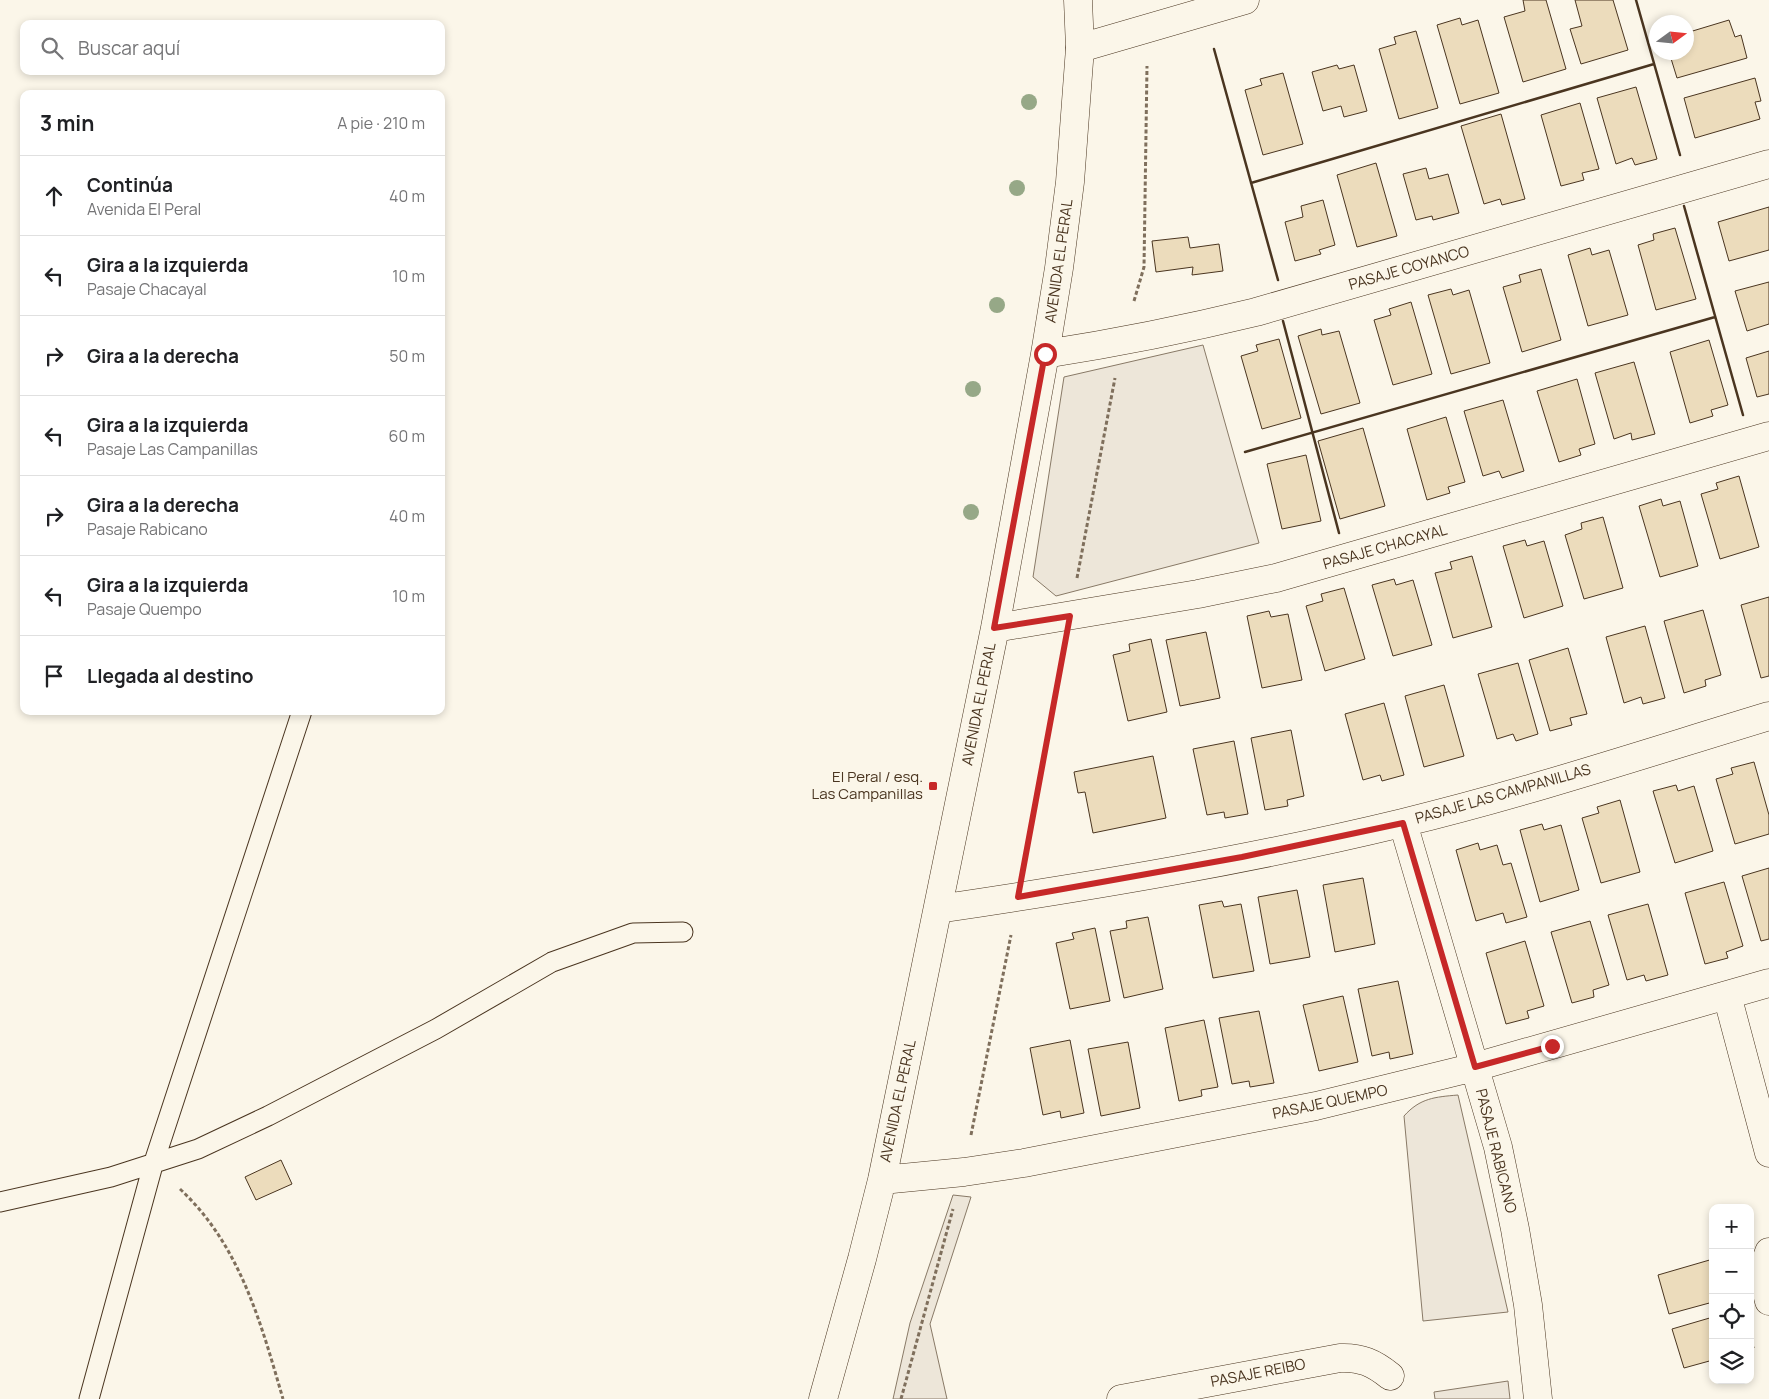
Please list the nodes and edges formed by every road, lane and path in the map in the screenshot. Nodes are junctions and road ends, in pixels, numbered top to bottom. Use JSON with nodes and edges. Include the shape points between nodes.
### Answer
{"nodes":[{"id":1,"x":1078,"y":0,"type":"edge"},
{"id":2,"x":1245,"y":0,"type":"edge"},
{"id":3,"x":1147,"y":28,"type":"junction"},
{"id":4,"x":1080,"y":48,"type":"junction"},
{"id":5,"x":1769,"y":164,"type":"edge"},
{"id":6,"x":1122,"y":341,"type":"junction"},
{"id":7,"x":1045,"y":354,"type":"junction"},
{"id":8,"x":1769,"y":436,"type":"edge"},
{"id":9,"x":1070,"y":616,"type":"junction"},
{"id":10,"x":994,"y":628,"type":"junction"},
{"id":11,"x":301,"y":715,"type":"edge"},
{"id":12,"x":1769,"y":716,"type":"edge"},
{"id":13,"x":1403,"y":823,"type":"junction"},
{"id":14,"x":1018,"y":897,"type":"junction"},
{"id":15,"x":938,"y":909,"type":"junction"},
{"id":16,"x":683,"y":932,"type":"dead end"},
{"id":17,"x":1769,"y":983,"type":"edge"},
{"id":18,"x":1727,"y":995,"type":"junction"},
{"id":19,"x":1475,"y":1067,"type":"junction"},
{"id":20,"x":1769,"y":1153,"type":"edge"},
{"id":21,"x":153,"y":1165,"type":"junction"},
{"id":22,"x":964,"y":1172,"type":"junction"},
{"id":23,"x":882,"y":1180,"type":"junction"},
{"id":24,"x":0,"y":1202,"type":"edge"},
{"id":25,"x":1769,"y":1252,"type":"edge"},
{"id":26,"x":1769,"y":1300,"type":"edge"},
{"id":27,"x":1390,"y":1376,"type":"dead end"},
{"id":28,"x":89,"y":1399,"type":"edge"},
{"id":29,"x":283,"y":1399,"type":"edge"},
{"id":30,"x":823,"y":1399,"type":"edge"},
{"id":31,"x":901,"y":1399,"type":"edge"},
{"id":32,"x":1121,"y":1399,"type":"edge"},
{"id":33,"x":1538,"y":1399,"type":"edge"}],
"edges":[{"from":1,"to":4,"type":"street","name":"AVENIDA EL PERAL"},
{"from":2,"to":3,"type":"street"},
{"from":3,"to":4,"type":"street"},
{"from":3,"to":6,"type":"path","via":[[1144,266]]},
{"from":4,"to":7,"type":"street","name":"AVENIDA EL PERAL","via":[[1070,182]]},
{"from":5,"to":6,"type":"street","name":"PASAJE COYANCO","via":[[1256,312]]},
{"from":6,"to":7,"type":"street","name":"PASAJE COYANCO"},
{"from":6,"to":9,"type":"path"},
{"from":7,"to":10,"type":"street","name":"AVENIDA EL PERAL"},
{"from":8,"to":9,"type":"street","name":"PASAJE CHACAYAL","via":[[1276,578]]},
{"from":9,"to":10,"type":"street","name":"PASAJE CHACAYAL"},
{"from":9,"to":14,"type":"path"},
{"from":10,"to":15,"type":"street","name":"AVENIDA EL PERAL"},
{"from":11,"to":21,"type":"lane"},
{"from":12,"to":13,"type":"street","name":"PASAJE LAS CAMPANILLAS"},
{"from":13,"to":14,"type":"street","name":"PASAJE LAS CAMPANILLAS","via":[[1242,857]]},
{"from":13,"to":19,"type":"street","name":"PASAJE RABICANO"},
{"from":14,"to":15,"type":"street","name":"PASAJE LAS CAMPANILLAS"},
{"from":14,"to":22,"type":"path"},
{"from":15,"to":23,"type":"street","name":"AVENIDA EL PERAL"},
{"from":16,"to":21,"type":"lane","via":[[633,933],[552,962],[436,1029],[276,1111],[198,1149]]},
{"from":17,"to":18,"type":"street","name":"PASAJE QUEMPO"},
{"from":18,"to":19,"type":"street","name":"PASAJE QUEMPO"},
{"from":18,"to":20,"type":"street"},
{"from":19,"to":22,"type":"street","name":"PASAJE QUEMPO","via":[[1306,1108]]},
{"from":19,"to":33,"type":"street","name":"PASAJE RABICANO","via":[[1498,1147],[1515,1229],[1528,1305]]},
{"from":21,"to":24,"type":"lane"},
{"from":21,"to":28,"type":"lane"},
{"from":21,"to":29,"type":"path","via":[[189,1199],[230,1255],[260,1321]]},
{"from":22,"to":23,"type":"street","name":"PASAJE QUEMPO"},
{"from":22,"to":31,"type":"path"},
{"from":23,"to":30,"type":"street","name":"AVENIDA EL PERAL"},
{"from":25,"to":26,"type":"street","via":[[1764,1276]]},
{"from":27,"to":32,"type":"street","name":"PASAJE REIBO","via":[[1368,1361],[1340,1358]]}]}
